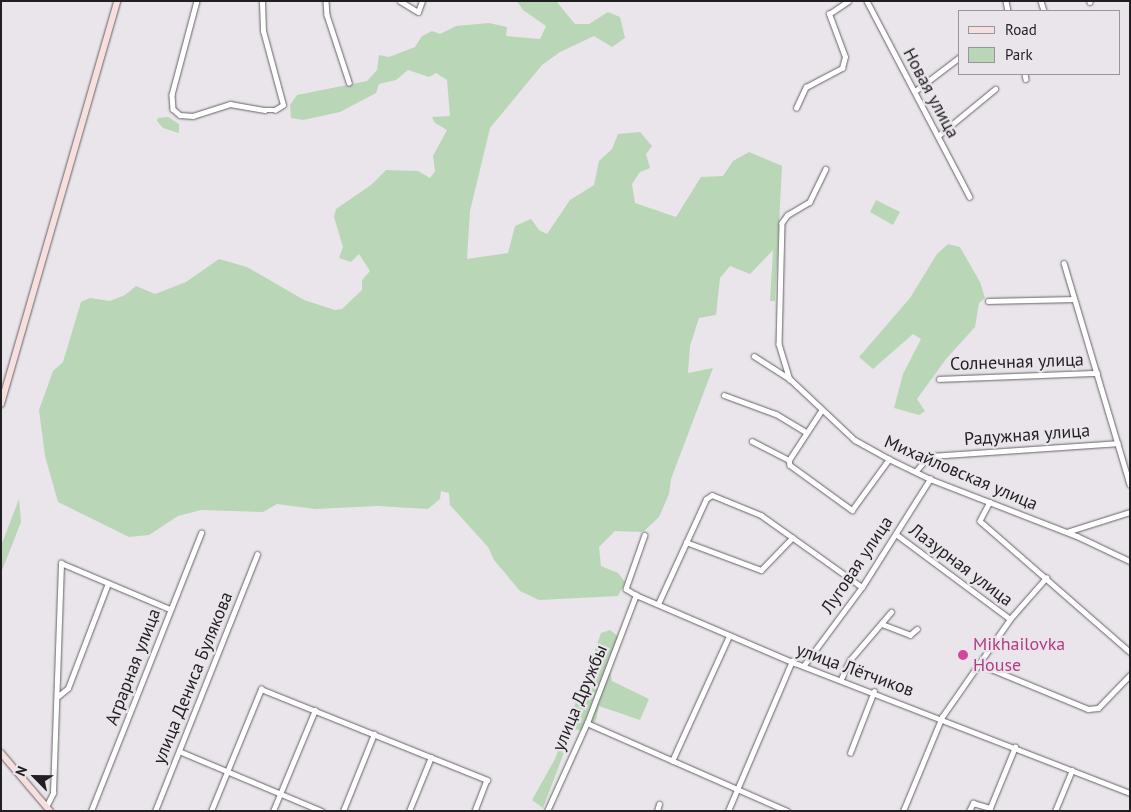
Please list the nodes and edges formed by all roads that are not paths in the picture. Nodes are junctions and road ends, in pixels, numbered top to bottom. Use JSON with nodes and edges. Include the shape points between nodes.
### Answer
{"nodes":[{"id":1,"x":117,"y":1,"type":"edge"},
{"id":2,"x":197,"y":1,"type":"edge"},
{"id":3,"x":262,"y":1,"type":"edge"},
{"id":4,"x":326,"y":1,"type":"edge"},
{"id":5,"x":400,"y":1,"type":"edge"},
{"id":6,"x":422,"y":1,"type":"edge"},
{"id":7,"x":848,"y":1,"type":"edge"},
{"id":8,"x":867,"y":1,"type":"edge"},
{"id":9,"x":958,"y":59,"type":"edge"},
{"id":10,"x":349,"y":82,"type":"dead end"},
{"id":11,"x":995,"y":90,"type":"dead end"},
{"id":12,"x":915,"y":91,"type":"junction"},
{"id":13,"x":796,"y":108,"type":"dead end"},
{"id":14,"x":938,"y":136,"type":"junction"},
{"id":15,"x":826,"y":169,"type":"dead end"},
{"id":16,"x":970,"y":197,"type":"dead end"},
{"id":17,"x":1064,"y":263,"type":"dead end"},
{"id":18,"x":1074,"y":299,"type":"junction"},
{"id":19,"x":988,"y":300,"type":"dead end"},
{"id":20,"x":754,"y":356,"type":"dead end"},
{"id":21,"x":1097,"y":373,"type":"junction"},
{"id":22,"x":790,"y":379,"type":"junction"},
{"id":23,"x":939,"y":379,"type":"dead end"},
{"id":24,"x":724,"y":394,"type":"dead end"},
{"id":25,"x":1,"y":404,"type":"edge"},
{"id":26,"x":821,"y":411,"type":"junction"},
{"id":27,"x":806,"y":432,"type":"junction"},
{"id":28,"x":752,"y":442,"type":"dead end"},
{"id":29,"x":1118,"y":443,"type":"junction"},
{"id":30,"x":889,"y":459,"type":"junction"},
{"id":31,"x":789,"y":460,"type":"junction"},
{"id":32,"x":916,"y":471,"type":"junction"},
{"id":33,"x":930,"y":479,"type":"junction"},
{"id":34,"x":1130,"y":484,"type":"edge"},
{"id":35,"x":990,"y":502,"type":"junction"},
{"id":36,"x":1130,"y":512,"type":"edge"},
{"id":37,"x":1067,"y":532,"type":"junction"},
{"id":38,"x":200,"y":533,"type":"dead end"},
{"id":39,"x":896,"y":534,"type":"junction"},
{"id":40,"x":645,"y":536,"type":"dead end"},
{"id":41,"x":792,"y":538,"type":"junction"},
{"id":42,"x":686,"y":542,"type":"junction"},
{"id":43,"x":257,"y":556,"type":"dead end"},
{"id":44,"x":1130,"y":562,"type":"edge"},
{"id":45,"x":1046,"y":578,"type":"junction"},
{"id":46,"x":108,"y":583,"type":"junction"},
{"id":47,"x":862,"y":588,"type":"junction"},
{"id":48,"x":636,"y":595,"type":"junction"},
{"id":49,"x":658,"y":604,"type":"junction"},
{"id":50,"x":170,"y":610,"type":"junction"},
{"id":51,"x":891,"y":612,"type":"dead end"},
{"id":52,"x":1010,"y":619,"type":"junction"},
{"id":53,"x":882,"y":624,"type":"junction"},
{"id":54,"x":917,"y":630,"type":"dead end"},
{"id":55,"x":729,"y":636,"type":"junction"},
{"id":56,"x":1130,"y":652,"type":"edge"},
{"id":57,"x":792,"y":661,"type":"junction"},
{"id":58,"x":978,"y":664,"type":"junction"},
{"id":59,"x":804,"y":665,"type":"junction"},
{"id":60,"x":1130,"y":674,"type":"edge"},
{"id":61,"x":841,"y":679,"type":"junction"},
{"id":62,"x":874,"y":691,"type":"junction"},
{"id":63,"x":57,"y":697,"type":"junction"},
{"id":64,"x":315,"y":710,"type":"junction"},
{"id":65,"x":942,"y":717,"type":"junction"},
{"id":66,"x":587,"y":723,"type":"junction"},
{"id":67,"x":374,"y":734,"type":"junction"},
{"id":68,"x":1016,"y":746,"type":"junction"},
{"id":69,"x":179,"y":751,"type":"junction"},
{"id":70,"x":1,"y":753,"type":"edge"},
{"id":71,"x":850,"y":753,"type":"dead end"},
{"id":72,"x":431,"y":757,"type":"junction"},
{"id":73,"x":672,"y":761,"type":"junction"},
{"id":74,"x":228,"y":770,"type":"junction"},
{"id":75,"x":1072,"y":770,"type":"junction"},
{"id":76,"x":736,"y":789,"type":"junction"},
{"id":77,"x":1130,"y":793,"type":"edge"},
{"id":78,"x":280,"y":794,"type":"junction"},
{"id":79,"x":659,"y":804,"type":"dead end"},
{"id":80,"x":48,"y":809,"type":"edge"},
{"id":81,"x":91,"y":811,"type":"edge"},
{"id":82,"x":155,"y":811,"type":"edge"},
{"id":83,"x":211,"y":811,"type":"edge"},
{"id":84,"x":273,"y":811,"type":"edge"},
{"id":85,"x":322,"y":811,"type":"edge"},
{"id":86,"x":343,"y":811,"type":"edge"},
{"id":87,"x":409,"y":811,"type":"edge"},
{"id":88,"x":474,"y":811,"type":"edge"},
{"id":89,"x":547,"y":811,"type":"edge"},
{"id":90,"x":657,"y":811,"type":"edge"},
{"id":91,"x":728,"y":811,"type":"edge"},
{"id":92,"x":787,"y":811,"type":"edge"},
{"id":93,"x":903,"y":811,"type":"edge"},
{"id":94,"x":969,"y":811,"type":"edge"},
{"id":95,"x":1055,"y":811,"type":"edge"}],
"edges":[{"from":1,"to":25,"type":"main road"},
{"from":2,"to":3,"type":"street","via":[[172,95],[173,109],[180,115],[193,116],[230,104],[270,110],[283,105],[263,31]]},
{"from":4,"to":10,"type":"street","via":[[327,15]]},
{"from":5,"to":6,"type":"street","via":[[418,12]]},
{"from":7,"to":13,"type":"street","via":[[829,14],[845,57],[842,68],[806,86]]},
{"from":8,"to":12,"type":"street","name":"Новая улица"},
{"from":9,"to":12,"type":"street"},
{"from":11,"to":14,"type":"street"},
{"from":12,"to":14,"type":"street","name":"Новая улица"},
{"from":14,"to":16,"type":"street","name":"Новая улица"},
{"from":15,"to":22,"type":"street","name":"Михайловская улица","via":[[810,202],[782,223],[779,344]]},
{"from":17,"to":18,"type":"street"},
{"from":18,"to":19,"type":"street"},
{"from":18,"to":21,"type":"street"},
{"from":20,"to":22,"type":"street"},
{"from":21,"to":23,"type":"street","name":"Солнечная улица"},
{"from":21,"to":29,"type":"street"},
{"from":22,"to":26,"type":"street","name":"Михайловская улица"},
{"from":24,"to":27,"type":"street","via":[[776,414]]},
{"from":26,"to":27,"type":"street"},
{"from":26,"to":30,"type":"street","name":"Михайловская улица","via":[[855,440]]},
{"from":27,"to":31,"type":"street"},
{"from":28,"to":31,"type":"street"},
{"from":29,"to":32,"type":"street","name":"Радужная улица","via":[[929,456]]},
{"from":29,"to":34,"type":"street"},
{"from":30,"to":31,"type":"street","via":[[852,510],[790,465]]},
{"from":30,"to":32,"type":"street","name":"Михайловская улица"},
{"from":32,"to":33,"type":"street","name":"Михайловская улица"},
{"from":33,"to":35,"type":"street","name":"Михайловская улица"},
{"from":33,"to":39,"type":"street","name":"Луговая улица"},
{"from":35,"to":37,"type":"street","name":"Михайловская улица"},
{"from":35,"to":45,"type":"street","via":[[980,521]]},
{"from":36,"to":37,"type":"street"},
{"from":37,"to":44,"type":"street","name":"Михайловская улица"},
{"from":38,"to":50,"type":"street","name":"Аграрная улица"},
{"from":39,"to":47,"type":"street","name":"Луговая улица"},
{"from":39,"to":52,"type":"street","name":"Лазурная улица"},
{"from":40,"to":48,"type":"street","via":[[626,589]]},
{"from":41,"to":42,"type":"street","via":[[761,570]]},
{"from":41,"to":42,"type":"street","via":[[761,515],[708,496]]},
{"from":41,"to":47,"type":"street"},
{"from":42,"to":49,"type":"street"},
{"from":43,"to":69,"type":"street","name":"улица Дениса Булякова"},
{"from":45,"to":52,"type":"street"},
{"from":45,"to":56,"type":"street"},
{"from":46,"to":50,"type":"street"},
{"from":46,"to":63,"type":"street","via":[[68,688]]},
{"from":46,"to":63,"type":"street","via":[[61,563]]},
{"from":47,"to":59,"type":"street","name":"Луговая улица"},
{"from":48,"to":49,"type":"street","name":"улица Лётчиков"},
{"from":48,"to":66,"type":"street","name":"улица Дружбы"},
{"from":49,"to":55,"type":"street","name":"улица Лётчиков"},
{"from":50,"to":81,"type":"street","name":"Аграрная улица"},
{"from":51,"to":53,"type":"street"},
{"from":52,"to":58,"type":"street"},
{"from":53,"to":54,"type":"street","via":[[910,635]]},
{"from":53,"to":61,"type":"street","via":[[850,660]]},
{"from":55,"to":57,"type":"street","name":"улица Лётчиков"},
{"from":55,"to":73,"type":"street"},
{"from":57,"to":59,"type":"street","name":"улица Лётчиков"},
{"from":57,"to":76,"type":"street"},
{"from":58,"to":60,"type":"street","via":[[1088,709],[1098,708]]},
{"from":58,"to":65,"type":"street"},
{"from":59,"to":61,"type":"street","name":"улица Лётчиков"},
{"from":61,"to":62,"type":"street","name":"улица Лётчиков"},
{"from":62,"to":65,"type":"street","name":"улица Лётчиков"},
{"from":62,"to":71,"type":"street"},
{"from":63,"to":80,"type":"street","via":[[53,793]]},
{"from":64,"to":67,"type":"street"},
{"from":64,"to":74,"type":"street","via":[[261,689]]},
{"from":64,"to":78,"type":"street"},
{"from":65,"to":68,"type":"street","name":"улица Лётчиков"},
{"from":65,"to":93,"type":"street"},
{"from":66,"to":73,"type":"street"},
{"from":66,"to":89,"type":"street","name":"улица Дружбы"},
{"from":67,"to":72,"type":"street"},
{"from":67,"to":86,"type":"street"},
{"from":68,"to":75,"type":"street","name":"улица Лётчиков"},
{"from":68,"to":94,"type":"street","via":[[990,808],[972,803]]},
{"from":69,"to":74,"type":"street"},
{"from":69,"to":82,"type":"street","name":"улица Дениса Булякова"},
{"from":70,"to":80,"type":"main road"},
{"from":72,"to":87,"type":"street"},
{"from":72,"to":88,"type":"street","via":[[487,780]]},
{"from":73,"to":76,"type":"street"},
{"from":74,"to":78,"type":"street"},
{"from":74,"to":83,"type":"street"},
{"from":75,"to":77,"type":"street","name":"улица Лётчиков"},
{"from":75,"to":95,"type":"street"},
{"from":76,"to":91,"type":"street"},
{"from":76,"to":92,"type":"street"},
{"from":78,"to":84,"type":"street"},
{"from":78,"to":85,"type":"street"},
{"from":79,"to":90,"type":"street"}]}
